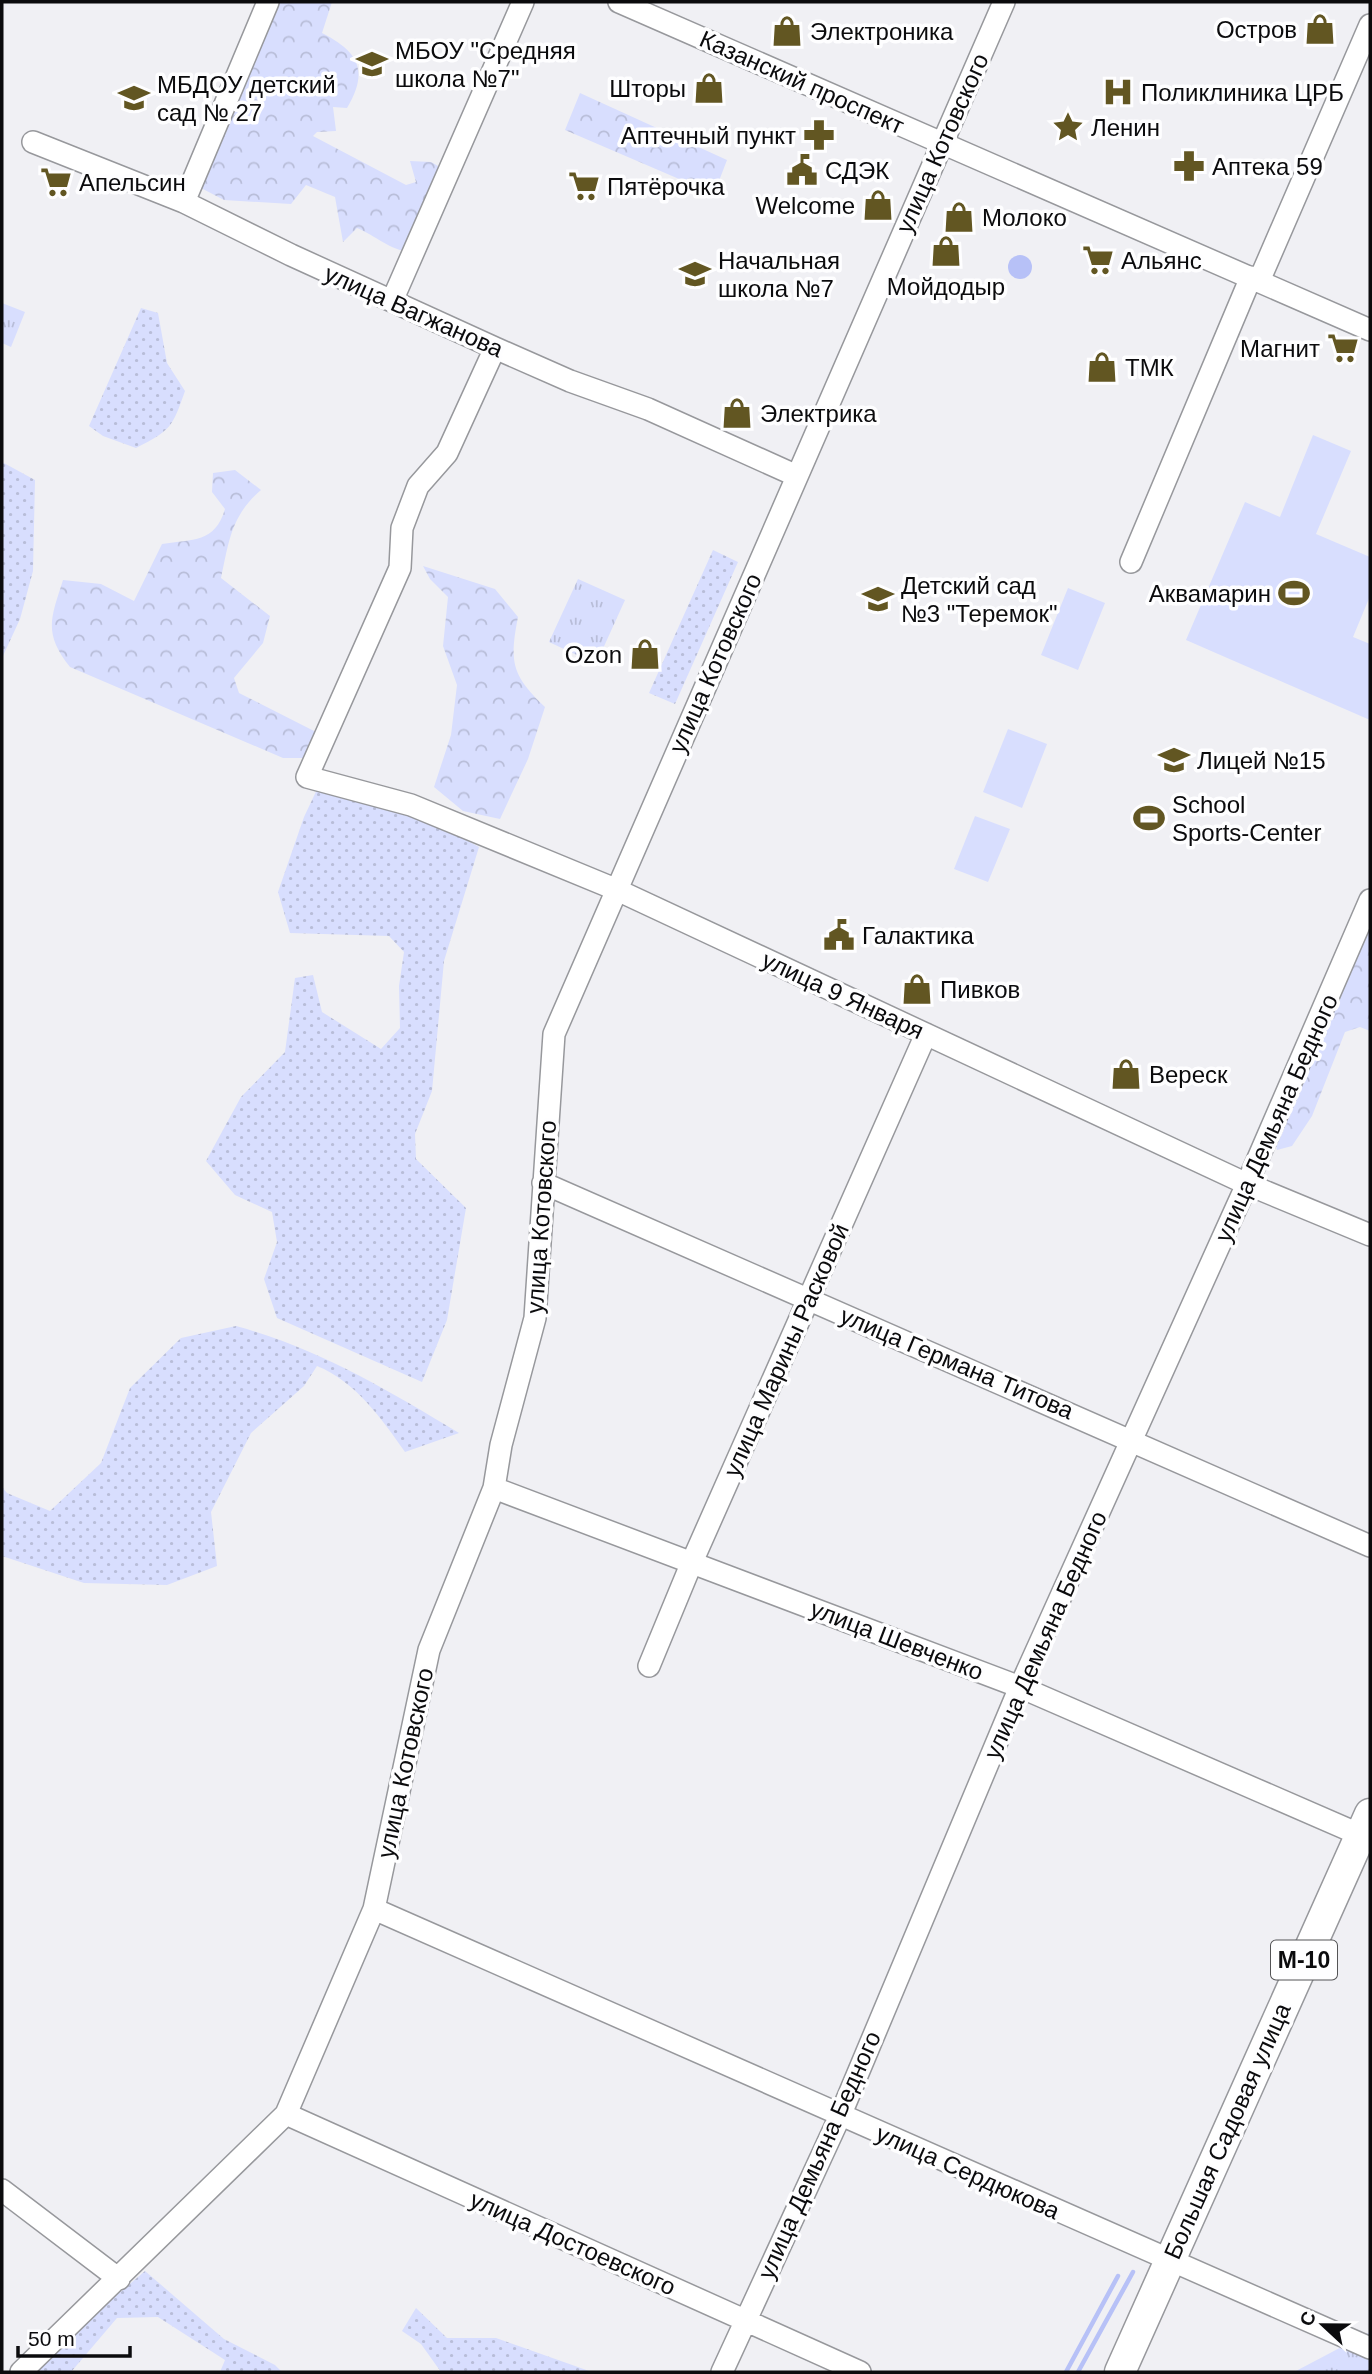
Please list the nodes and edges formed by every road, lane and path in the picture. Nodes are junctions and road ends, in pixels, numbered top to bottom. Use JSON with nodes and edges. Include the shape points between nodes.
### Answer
{"nodes":[{"id":1,"x":268,"y":2,"type":"edge"},
{"id":2,"x":523,"y":2,"type":"edge"},
{"id":3,"x":1004,"y":2,"type":"edge"},
{"id":4,"x":624,"y":3,"type":"edge"},
{"id":5,"x":1370,"y":25,"type":"edge"},
{"id":6,"x":33,"y":142,"type":"dead end"},
{"id":7,"x":942,"y":144,"type":"junction"},
{"id":8,"x":184,"y":202,"type":"junction"},
{"id":9,"x":1255,"y":279,"type":"junction"},
{"id":10,"x":392,"y":301,"type":"junction"},
{"id":11,"x":1370,"y":330,"type":"edge"},
{"id":12,"x":495,"y":348,"type":"junction"},
{"id":13,"x":797,"y":476,"type":"junction"},
{"id":14,"x":1131,"y":562,"type":"dead end"},
{"id":15,"x":615,"y":890,"type":"junction"},
{"id":16,"x":1370,"y":900,"type":"edge"},
{"id":17,"x":926,"y":1034,"type":"junction"},
{"id":18,"x":543,"y":1183,"type":"junction"},
{"id":19,"x":1247,"y":1184,"type":"junction"},
{"id":20,"x":1370,"y":1235,"type":"edge"},
{"id":21,"x":809,"y":1299,"type":"junction"},
{"id":22,"x":1133,"y":1439,"type":"junction"},
{"id":23,"x":494,"y":1488,"type":"junction"},
{"id":24,"x":1370,"y":1546,"type":"edge"},
{"id":25,"x":692,"y":1562,"type":"junction"},
{"id":26,"x":649,"y":1666,"type":"dead end"},
{"id":27,"x":1020,"y":1687,"type":"junction"},
{"id":28,"x":1367,"y":1829,"type":"edge"},
{"id":29,"x":374,"y":1909,"type":"junction"},
{"id":30,"x":286,"y":2115,"type":"junction"},
{"id":31,"x":840,"y":2116,"type":"junction"},
{"id":32,"x":2,"y":2190,"type":"edge"},
{"id":33,"x":1169,"y":2259,"type":"junction"},
{"id":34,"x":119,"y":2279,"type":"junction"},
{"id":35,"x":744,"y":2320,"type":"junction"},
{"id":36,"x":1370,"y":2348,"type":"edge"},
{"id":37,"x":20,"y":2372,"type":"edge"},
{"id":38,"x":722,"y":2372,"type":"edge"},
{"id":39,"x":860,"y":2372,"type":"edge"},
{"id":40,"x":1119,"y":2372,"type":"edge"}],
"edges":[{"from":1,"to":8,"type":"street"},
{"from":2,"to":10,"type":"street"},
{"from":3,"to":7,"type":"street","name":"улица Котовского"},
{"from":4,"to":7,"type":"street","name":"Казанский проспект"},
{"from":5,"to":9,"type":"street"},
{"from":6,"to":8,"type":"street","name":"улица Вагжанова"},
{"from":7,"to":9,"type":"street","name":"Казанский проспект"},
{"from":7,"to":13,"type":"street","name":"улица Котовского"},
{"from":8,"to":10,"type":"street","name":"улица Вагжанова"},
{"from":9,"to":11,"type":"street","name":"Казанский проспект"},
{"from":9,"to":14,"type":"street"},
{"from":10,"to":12,"type":"street","name":"улица Вагжанова"},
{"from":12,"to":13,"type":"street","name":"улица Вагжанова","via":[[648,409]]},
{"from":12,"to":15,"type":"street","name":"улица 9 Января","via":[[447,453],[418,486],[402,528],[400,568],[307,777],[411,806]]},
{"from":13,"to":15,"type":"street","name":"улица Котовского"},
{"from":15,"to":17,"type":"street","name":"улица 9 Января"},
{"from":15,"to":18,"type":"street","name":"улица Котовского","via":[[554,1034]]},
{"from":16,"to":19,"type":"street","name":"улица Демьяна Бедного"},
{"from":17,"to":19,"type":"street","name":"улица 9 Января"},
{"from":17,"to":21,"type":"street","name":"улица Марины Расковой"},
{"from":18,"to":21,"type":"street","name":"улица Германа Титова"},
{"from":18,"to":23,"type":"street","name":"улица Котовского","via":[[535,1318]]},
{"from":19,"to":20,"type":"street","name":"улица 9 Января"},
{"from":19,"to":22,"type":"street","name":"улица Демьяна Бедного"},
{"from":21,"to":22,"type":"street","name":"улица Германа Титова"},
{"from":21,"to":25,"type":"street","name":"улица Марины Расковой"},
{"from":22,"to":24,"type":"street","name":"улица Германа Титова"},
{"from":22,"to":27,"type":"street","name":"улица Демьяна Бедного"},
{"from":23,"to":25,"type":"street","name":"улица Шевченко"},
{"from":23,"to":29,"type":"street","name":"улица Котовского","via":[[429,1650]]},
{"from":25,"to":26,"type":"street","name":"улица Марины Расковой"},
{"from":25,"to":27,"type":"street","name":"улица Шевченко"},
{"from":27,"to":28,"type":"street","name":"улица Шевченко"},
{"from":27,"to":31,"type":"street","name":"улица Демьяна Бедного"},
{"from":28,"to":33,"type":"highway","name":"Большая Садовая улица","number":"М-10"},
{"from":29,"to":30,"type":"street","name":"улица Котовского"},
{"from":29,"to":31,"type":"street","name":"улица Сердюкова"},
{"from":30,"to":34,"type":"street","name":"улица Котовского"},
{"from":30,"to":35,"type":"street","name":"улица Достоевского"},
{"from":31,"to":33,"type":"street","name":"улица Сердюкова"},
{"from":31,"to":35,"type":"street","name":"улица Демьяна Бедного"},
{"from":32,"to":34,"type":"street"},
{"from":33,"to":36,"type":"street","name":"улица Сердюкова"},
{"from":33,"to":40,"type":"highway","name":"Большая Садовая улица","number":"М-10"},
{"from":34,"to":37,"type":"street","name":"улица Котовского"},
{"from":35,"to":38,"type":"street","name":"улица Демьяна Бедного"},
{"from":35,"to":39,"type":"street","name":"улица Достоевского"}]}
